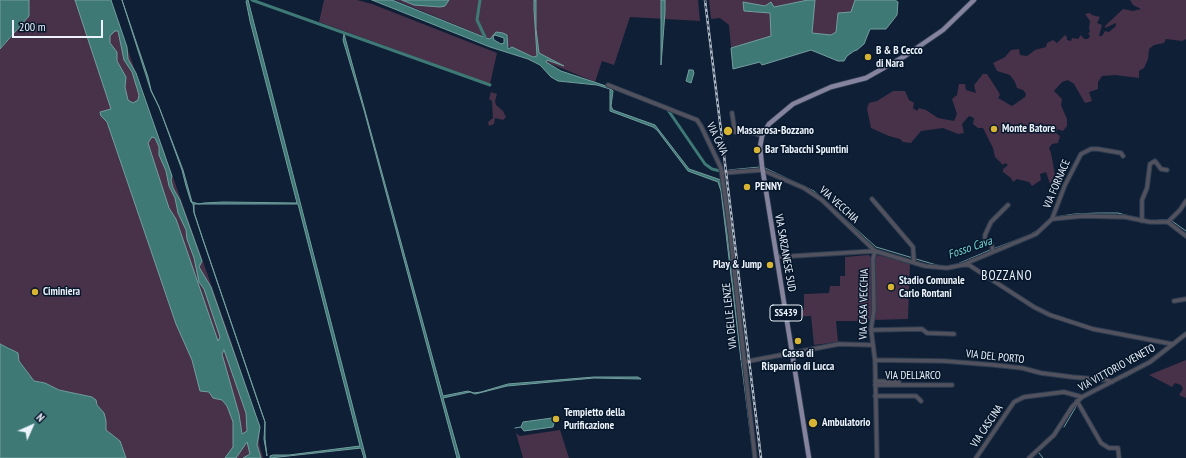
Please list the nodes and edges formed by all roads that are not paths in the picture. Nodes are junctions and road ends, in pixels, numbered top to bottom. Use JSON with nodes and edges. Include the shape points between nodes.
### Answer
{"nodes":[{"id":1,"x":974,"y":0,"type":"edge"},
{"id":2,"x":608,"y":85,"type":"dead end"},
{"id":3,"x":732,"y":113,"type":"dead end"},
{"id":4,"x":762,"y":136,"type":"junction"},
{"id":5,"x":1123,"y":156,"type":"dead end"},
{"id":6,"x":762,"y":168,"type":"junction"},
{"id":7,"x":1167,"y":170,"type":"dead end"},
{"id":8,"x":722,"y":173,"type":"junction"},
{"id":9,"x":872,"y":199,"type":"dead end"},
{"id":10,"x":1186,"y":201,"type":"edge"},
{"id":11,"x":1008,"y":205,"type":"dead end"},
{"id":12,"x":1052,"y":219,"type":"junction"},
{"id":13,"x":1142,"y":220,"type":"junction"},
{"id":14,"x":1170,"y":221,"type":"junction"},
{"id":15,"x":1186,"y":236,"type":"edge"},
{"id":16,"x":992,"y":250,"type":"junction"},
{"id":17,"x":875,"y":252,"type":"junction"},
{"id":18,"x":777,"y":257,"type":"junction"},
{"id":19,"x":915,"y":260,"type":"junction"},
{"id":20,"x":962,"y":265,"type":"junction"},
{"id":21,"x":1186,"y":299,"type":"edge"},
{"id":22,"x":1174,"y":301,"type":"dead end"},
{"id":23,"x":871,"y":330,"type":"junction"},
{"id":24,"x":954,"y":334,"type":"dead end"},
{"id":25,"x":1186,"y":334,"type":"edge"},
{"id":26,"x":1172,"y":344,"type":"junction"},
{"id":27,"x":872,"y":345,"type":"junction"},
{"id":28,"x":792,"y":353,"type":"junction"},
{"id":29,"x":875,"y":360,"type":"junction"},
{"id":30,"x":744,"y":362,"type":"junction"},
{"id":31,"x":1112,"y":382,"type":"junction"},
{"id":32,"x":875,"y":383,"type":"junction"},
{"id":33,"x":910,"y":383,"type":"dead end"},
{"id":34,"x":952,"y":385,"type":"dead end"},
{"id":35,"x":875,"y":396,"type":"junction"},
{"id":36,"x":1082,"y":397,"type":"junction"},
{"id":37,"x":921,"y":401,"type":"dead end"},
{"id":38,"x":1077,"y":401,"type":"junction"},
{"id":39,"x":755,"y":458,"type":"edge"},
{"id":40,"x":809,"y":458,"type":"edge"},
{"id":41,"x":877,"y":458,"type":"edge"},
{"id":42,"x":976,"y":458,"type":"edge"},
{"id":43,"x":1029,"y":458,"type":"edge"},
{"id":44,"x":1119,"y":458,"type":"edge"}],
"edges":[{"from":1,"to":4,"type":"main road","via":[[942,30],[905,56],[866,78],[831,87],[793,104],[769,124]]},
{"from":2,"to":8,"type":"street","name":"VIA CAVA","via":[[697,120]]},
{"from":3,"to":4,"type":"street","via":[[735,132]]},
{"from":4,"to":6,"type":"main road","number":"SS439"},
{"from":5,"to":12,"type":"street","name":"VIA FORNACE","via":[[1121,153],[1098,149],[1081,154]]},
{"from":6,"to":8,"type":"street","name":"VIA CAVA"},
{"from":6,"to":17,"type":"street","name":"VIA VECCHIA","via":[[815,194]]},
{"from":6,"to":18,"type":"main road","name":"VIA SARZANESE SUD","number":"SS439"},
{"from":7,"to":13,"type":"street","via":[[1161,169],[1155,161],[1150,164],[1147,188],[1142,200]]},
{"from":8,"to":30,"type":"street","name":"VIA DELLE LENZE"},
{"from":9,"to":19,"type":"street","via":[[913,247]]},
{"from":10,"to":14,"type":"street"},
{"from":11,"to":16,"type":"street","via":[[991,222],[985,235],[985,240],[991,242]]},
{"from":12,"to":13,"type":"street","via":[[1106,215]]},
{"from":12,"to":16,"type":"street","via":[[1036,234]]},
{"from":13,"to":14,"type":"street"},
{"from":14,"to":15,"type":"street"},
{"from":16,"to":20,"type":"street"},
{"from":17,"to":18,"type":"street"},
{"from":17,"to":19,"type":"street"},
{"from":17,"to":23,"type":"street","name":"VIA CASA VECCHIA"},
{"from":18,"to":28,"type":"main road","name":"VIA SARZANESE SUD","number":"SS439"},
{"from":19,"to":20,"type":"street","via":[[938,268]]},
{"from":20,"to":26,"type":"street","via":[[972,267],[1050,315],[1093,329]]},
{"from":21,"to":22,"type":"street"},
{"from":23,"to":24,"type":"street","via":[[922,329],[927,333]]},
{"from":23,"to":27,"type":"street","name":"VIA CASA VECCHIA"},
{"from":25,"to":26,"type":"street","name":"VIA VITTORIO VENETO"},
{"from":26,"to":31,"type":"street","name":"VIA VITTORIO VENETO","via":[[1150,362]]},
{"from":27,"to":28,"type":"street","via":[[839,344]]},
{"from":27,"to":29,"type":"street","name":"VIA CASA VECCHIA"},
{"from":28,"to":30,"type":"street"},
{"from":28,"to":40,"type":"main road","name":"VIA SARZANESE SUD","number":"SS439"},
{"from":29,"to":31,"type":"street","name":"VIA DEL PORTO","via":[[994,365]]},
{"from":29,"to":32,"type":"street","name":"VIA CASA VECCHIA"},
{"from":30,"to":39,"type":"street","name":"VIA DELLE LENZE"},
{"from":31,"to":36,"type":"street","name":"VIA VITTORIO VENETO"},
{"from":32,"to":33,"type":"street"},
{"from":32,"to":34,"type":"street","name":"VIA DELL'ARCO"},
{"from":32,"to":35,"type":"street","name":"VIA CASA VECCHIA"},
{"from":35,"to":37,"type":"street","via":[[916,396]]},
{"from":35,"to":41,"type":"street","name":"VIA CASA VECCHIA"},
{"from":36,"to":38,"type":"street","name":"VIA VITTORIO VENETO"},
{"from":36,"to":42,"type":"street","name":"VIA CASCINA","via":[[1064,392],[1024,397],[1014,402]]},
{"from":38,"to":43,"type":"street","name":"VIA VITTORIO VENETO","via":[[1054,435]]},
{"from":38,"to":44,"type":"street","via":[[1101,443],[1109,448],[1118,448]]}]}
